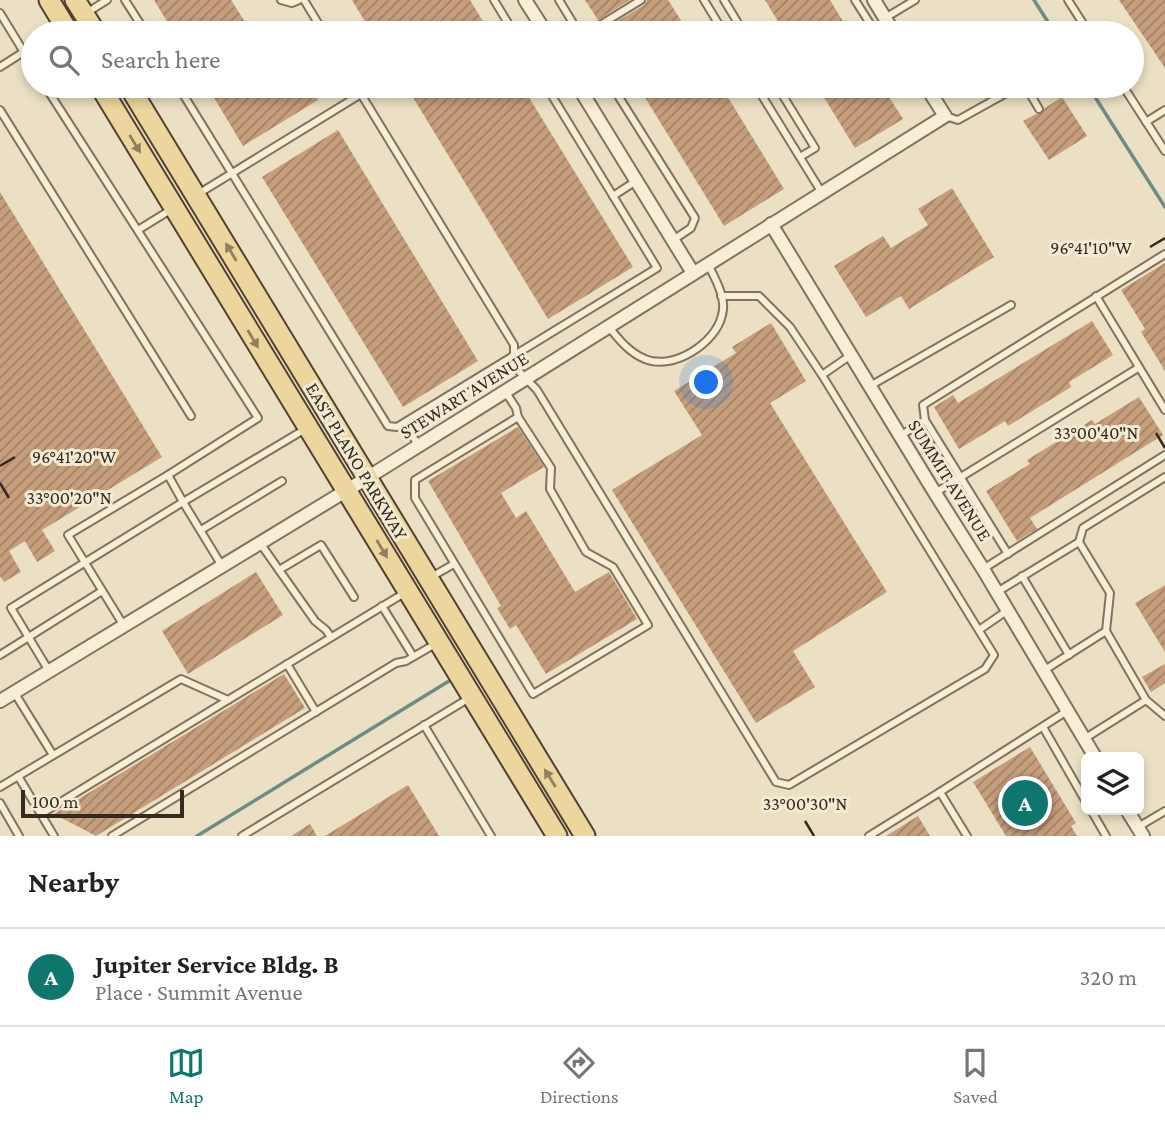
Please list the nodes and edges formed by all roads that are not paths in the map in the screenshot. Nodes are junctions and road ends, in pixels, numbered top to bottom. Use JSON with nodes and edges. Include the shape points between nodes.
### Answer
{"nodes":[{"id":1,"x":49,"y":0,"type":"edge"},
{"id":2,"x":107,"y":0,"type":"edge"},
{"id":3,"x":125,"y":0,"type":"edge"},
{"id":4,"x":281,"y":0,"type":"edge"},
{"id":5,"x":301,"y":0,"type":"edge"},
{"id":6,"x":494,"y":0,"type":"edge"},
{"id":7,"x":525,"y":0,"type":"edge"},
{"id":8,"x":559,"y":0,"type":"edge"},
{"id":9,"x":641,"y":0,"type":"edge"},
{"id":10,"x":704,"y":0,"type":"edge"},
{"id":11,"x":724,"y":0,"type":"edge"},
{"id":12,"x":855,"y":0,"type":"edge"},
{"id":13,"x":874,"y":0,"type":"edge"},
{"id":14,"x":915,"y":0,"type":"edge"},
{"id":15,"x":1068,"y":0,"type":"edge"},
{"id":16,"x":80,"y":7,"type":"edge"},
{"id":17,"x":0,"y":13,"type":"edge"},
{"id":18,"x":885,"y":18,"type":"junction"},
{"id":19,"x":58,"y":21,"type":"edge"},
{"id":20,"x":138,"y":21,"type":"edge"},
{"id":21,"x":316,"y":21,"type":"edge"},
{"id":22,"x":507,"y":21,"type":"edge"},
{"id":23,"x":538,"y":21,"type":"edge"},
{"id":24,"x":572,"y":21,"type":"edge"},
{"id":25,"x":607,"y":21,"type":"edge"},
{"id":26,"x":717,"y":21,"type":"edge"},
{"id":27,"x":737,"y":21,"type":"edge"},
{"id":28,"x":868,"y":21,"type":"edge"},
{"id":29,"x":887,"y":21,"type":"edge"},
{"id":30,"x":1081,"y":21,"type":"edge"},
{"id":31,"x":21,"y":47,"type":"edge"},
{"id":32,"x":21,"y":54,"type":"edge"},
{"id":33,"x":0,"y":67,"type":"edge"},
{"id":34,"x":53,"y":98,"type":"edge"},
{"id":35,"x":107,"y":98,"type":"edge"},
{"id":36,"x":136,"y":98,"type":"edge"},
{"id":37,"x":185,"y":98,"type":"edge"},
{"id":38,"x":354,"y":98,"type":"edge"},
{"id":39,"x":363,"y":98,"type":"edge"},
{"id":40,"x":553,"y":98,"type":"edge"},
{"id":41,"x":585,"y":98,"type":"edge"},
{"id":42,"x":620,"y":98,"type":"edge"},
{"id":43,"x":763,"y":98,"type":"edge"},
{"id":44,"x":784,"y":98,"type":"edge"},
{"id":45,"x":933,"y":98,"type":"edge"},
{"id":46,"x":997,"y":98,"type":"edge"},
{"id":47,"x":1032,"y":98,"type":"edge"},
{"id":48,"x":1131,"y":98,"type":"edge"},
{"id":49,"x":1039,"y":109,"type":"dead end"},
{"id":50,"x":0,"y":110,"type":"edge"},
{"id":51,"x":1165,"y":110,"type":"edge"},
{"id":52,"x":945,"y":117,"type":"junction"},
{"id":53,"x":1146,"y":122,"type":"junction"},
{"id":54,"x":1165,"y":151,"type":"edge"},
{"id":55,"x":800,"y":157,"type":"junction"},
{"id":56,"x":232,"y":173,"type":"junction"},
{"id":57,"x":636,"y":181,"type":"junction"},
{"id":58,"x":822,"y":193,"type":"junction"},
{"id":59,"x":197,"y":195,"type":"junction"},
{"id":60,"x":613,"y":196,"type":"junction"},
{"id":61,"x":174,"y":208,"type":"junction"},
{"id":62,"x":771,"y":224,"type":"junction"},
{"id":63,"x":138,"y":230,"type":"junction"},
{"id":64,"x":673,"y":240,"type":"junction"},
{"id":65,"x":1165,"y":254,"type":"edge"},
{"id":66,"x":708,"y":264,"type":"junction"},
{"id":67,"x":693,"y":273,"type":"junction"},
{"id":68,"x":721,"y":296,"type":"junction"},
{"id":69,"x":1096,"y":296,"type":"junction"},
{"id":70,"x":1011,"y":304,"type":"dead end"},
{"id":71,"x":608,"y":326,"type":"junction"},
{"id":72,"x":851,"y":355,"type":"junction"},
{"id":73,"x":514,"y":356,"type":"junction"},
{"id":74,"x":1138,"y":368,"type":"junction"},
{"id":75,"x":822,"y":375,"type":"junction"},
{"id":76,"x":526,"y":378,"type":"junction"},
{"id":77,"x":870,"y":386,"type":"junction"},
{"id":78,"x":505,"y":391,"type":"junction"},
{"id":79,"x":1165,"y":410,"type":"edge"},
{"id":80,"x":191,"y":416,"type":"dead end"},
{"id":81,"x":518,"y":417,"type":"junction"},
{"id":82,"x":925,"y":421,"type":"junction"},
{"id":83,"x":405,"y":423,"type":"junction"},
{"id":84,"x":307,"y":428,"type":"junction"},
{"id":85,"x":900,"y":436,"type":"junction"},
{"id":86,"x":419,"y":445,"type":"junction"},
{"id":87,"x":1165,"y":455,"type":"edge"},
{"id":88,"x":168,"y":475,"type":"junction"},
{"id":89,"x":961,"y":477,"type":"junction"},
{"id":90,"x":1165,"y":477,"type":"edge"},
{"id":91,"x":367,"y":478,"type":"junction"},
{"id":92,"x":282,"y":481,"type":"dead end"},
{"id":93,"x":346,"y":491,"type":"junction"},
{"id":94,"x":935,"y":493,"type":"junction"},
{"id":95,"x":183,"y":502,"type":"junction"},
{"id":96,"x":201,"y":530,"type":"junction"},
{"id":97,"x":1079,"y":542,"type":"junction"},
{"id":98,"x":260,"y":543,"type":"junction"},
{"id":99,"x":1008,"y":554,"type":"junction"},
{"id":100,"x":85,"y":562,"type":"junction"},
{"id":101,"x":454,"y":564,"type":"junction"},
{"id":102,"x":222,"y":566,"type":"junction"},
{"id":103,"x":984,"y":569,"type":"junction"},
{"id":104,"x":279,"y":570,"type":"junction"},
{"id":105,"x":1022,"y":576,"type":"junction"},
{"id":106,"x":429,"y":579,"type":"junction"},
{"id":107,"x":102,"y":591,"type":"junction"},
{"id":108,"x":407,"y":591,"type":"junction"},
{"id":109,"x":997,"y":592,"type":"junction"},
{"id":110,"x":354,"y":597,"type":"dead end"},
{"id":111,"x":382,"y":606,"type":"junction"},
{"id":112,"x":1008,"y":610,"type":"junction"},
{"id":113,"x":124,"y":626,"type":"junction"},
{"id":114,"x":459,"y":629,"type":"junction"},
{"id":115,"x":979,"y":630,"type":"junction"},
{"id":116,"x":1106,"y":631,"type":"junction"},
{"id":117,"x":29,"y":637,"type":"junction"},
{"id":118,"x":331,"y":638,"type":"junction"},
{"id":119,"x":439,"y":642,"type":"junction"},
{"id":120,"x":0,"y":655,"type":"edge"},
{"id":121,"x":1069,"y":655,"type":"junction"},
{"id":122,"x":414,"y":656,"type":"junction"},
{"id":123,"x":287,"y":664,"type":"junction"},
{"id":124,"x":49,"y":671,"type":"junction"},
{"id":125,"x":1043,"y":671,"type":"junction"},
{"id":126,"x":492,"y":684,"type":"junction"},
{"id":127,"x":14,"y":692,"type":"junction"},
{"id":128,"x":473,"y":696,"type":"junction"},
{"id":129,"x":229,"y":700,"type":"junction"},
{"id":130,"x":1146,"y":700,"type":"junction"},
{"id":131,"x":0,"y":701,"type":"edge"},
{"id":132,"x":1067,"y":711,"type":"junction"},
{"id":133,"x":316,"y":712,"type":"junction"},
{"id":134,"x":1165,"y":716,"type":"edge"},
{"id":135,"x":424,"y":725,"type":"junction"},
{"id":136,"x":1043,"y":727,"type":"junction"},
{"id":137,"x":1084,"y":739,"type":"junction"},
{"id":138,"x":1092,"y":752,"type":"edge"},
{"id":139,"x":53,"y":755,"type":"junction"},
{"id":140,"x":19,"y":776,"type":"junction"},
{"id":141,"x":0,"y":787,"type":"edge"},
{"id":142,"x":940,"y":792,"type":"junction"},
{"id":143,"x":1081,"y":793,"type":"edge"},
{"id":144,"x":0,"y":803,"type":"edge"},
{"id":145,"x":1165,"y":811,"type":"edge"},
{"id":146,"x":41,"y":814,"type":"junction"},
{"id":147,"x":1094,"y":815,"type":"edge"},
{"id":148,"x":1130,"y":815,"type":"edge"},
{"id":149,"x":1140,"y":832,"type":"edge"},
{"id":150,"x":19,"y":836,"type":"edge"},
{"id":151,"x":54,"y":836,"type":"edge"},
{"id":152,"x":112,"y":836,"type":"edge"},
{"id":153,"x":242,"y":836,"type":"edge"},
{"id":154,"x":491,"y":836,"type":"edge"},
{"id":155,"x":557,"y":836,"type":"edge"},
{"id":156,"x":585,"y":836,"type":"edge"},
{"id":157,"x":869,"y":836,"type":"edge"},
{"id":158,"x":967,"y":836,"type":"edge"},
{"id":159,"x":1106,"y":836,"type":"edge"}],
"edges":[{"from":1,"to":19,"type":"main road"},
{"from":2,"to":16,"type":"lane"},
{"from":3,"to":20,"type":"lane"},
{"from":4,"to":5,"type":"lane"},
{"from":5,"to":21,"type":"lane"},
{"from":6,"to":22,"type":"lane"},
{"from":7,"to":23,"type":"street"},
{"from":8,"to":24,"type":"lane"},
{"from":9,"to":25,"type":"lane"},
{"from":10,"to":26,"type":"lane"},
{"from":11,"to":27,"type":"lane"},
{"from":12,"to":28,"type":"lane"},
{"from":13,"to":18,"type":"street"},
{"from":14,"to":18,"type":"lane"},
{"from":15,"to":30,"type":"lane"},
{"from":17,"to":31,"type":"lane"},
{"from":18,"to":29,"type":"street"},
{"from":32,"to":33,"type":"lane"},
{"from":34,"to":63,"type":"lane"},
{"from":35,"to":61,"type":"main road","name":"EAST PLANO PARKWAY","one_way":true},
{"from":36,"to":59,"type":"main road","name":"EAST PLANO PARKWAY"},
{"from":37,"to":56,"type":"lane"},
{"from":38,"to":56,"type":"lane"},
{"from":39,"to":73,"type":"lane","via":[[514,345]]},
{"from":40,"to":60,"type":"lane"},
{"from":41,"to":57,"type":"street"},
{"from":42,"to":64,"type":"lane","via":[[695,218],[691,228]]},
{"from":43,"to":55,"type":"lane"},
{"from":44,"to":55,"type":"lane","via":[[815,148]]},
{"from":45,"to":52,"type":"street"},
{"from":46,"to":52,"type":"lane","via":[[958,120]]},
{"from":47,"to":49,"type":"lane"},
{"from":48,"to":53,"type":"lane"},
{"from":50,"to":80,"type":"lane"},
{"from":51,"to":53,"type":"lane"},
{"from":52,"to":58,"type":"street","name":"STEWART AVENUE"},
{"from":53,"to":54,"type":"lane"},
{"from":55,"to":58,"type":"lane"},
{"from":56,"to":59,"type":"lane"},
{"from":56,"to":83,"type":"lane","via":[[387,426]]},
{"from":57,"to":60,"type":"lane"},
{"from":57,"to":64,"type":"street"},
{"from":58,"to":62,"type":"street","name":"STEWART AVENUE"},
{"from":59,"to":61,"type":"main road"},
{"from":91,"to":59,"type":"main road","name":"EAST PLANO PARKWAY","one_way":true},
{"from":60,"to":73,"type":"lane","via":[[657,268]]},
{"from":61,"to":63,"type":"lane"},
{"from":61,"to":84,"type":"main road","name":"EAST PLANO PARKWAY","one_way":true},
{"from":62,"to":66,"type":"street","name":"STEWART AVENUE"},
{"from":62,"to":72,"type":"street","name":"SUMMIT AVENUE"},
{"from":63,"to":88,"type":"lane","via":[[258,418]]},
{"from":64,"to":67,"type":"street"},
{"from":65,"to":69,"type":"lane"},
{"from":66,"to":67,"type":"street","name":"STEWART AVENUE"},
{"from":66,"to":68,"type":"lane"},
{"from":67,"to":71,"type":"street","name":"STEWART AVENUE"},
{"from":68,"to":71,"type":"lane","via":[[723,314],[713,334],[671,362],[646,360],[622,344]]},
{"from":68,"to":75,"type":"lane","via":[[759,296],[790,327]]},
{"from":69,"to":74,"type":"lane"},
{"from":69,"to":82,"type":"lane","via":[[923,405]]},
{"from":70,"to":77,"type":"lane"},
{"from":71,"to":76,"type":"street","name":"STEWART AVENUE"},
{"from":72,"to":75,"type":"lane"},
{"from":72,"to":77,"type":"street","name":"SUMMIT AVENUE"},
{"from":73,"to":76,"type":"lane","via":[[514,366]]},
{"from":73,"to":83,"type":"lane"},
{"from":74,"to":79,"type":"lane"},
{"from":74,"to":89,"type":"lane"},
{"from":75,"to":115,"type":"lane"},
{"from":76,"to":78,"type":"street","name":"STEWART AVENUE"},
{"from":76,"to":115,"type":"lane","via":[[775,782],[789,785],[985,669],[994,655]]},
{"from":77,"to":85,"type":"street","name":"SUMMIT AVENUE"},
{"from":78,"to":81,"type":"lane"},
{"from":78,"to":86,"type":"street","name":"STEWART AVENUE"},
{"from":81,"to":101,"type":"lane","via":[[415,480],[415,498]]},
{"from":81,"to":101,"type":"lane","via":[[551,468],[551,489],[586,552],[613,567],[648,625],[533,694]]},
{"from":82,"to":85,"type":"lane"},
{"from":82,"to":89,"type":"lane"},
{"from":83,"to":86,"type":"lane"},
{"from":84,"to":93,"type":"main road","name":"EAST PLANO PARKWAY"},
{"from":84,"to":95,"type":"lane"},
{"from":85,"to":94,"type":"street","name":"SUMMIT AVENUE"},
{"from":86,"to":91,"type":"street","name":"STEWART AVENUE"},
{"from":87,"to":99,"type":"lane"},
{"from":88,"to":95,"type":"lane"},
{"from":88,"to":100,"type":"lane","via":[[68,535]]},
{"from":89,"to":94,"type":"lane"},
{"from":89,"to":99,"type":"lane"},
{"from":90,"to":97,"type":"lane","via":[[1083,528]]},
{"from":91,"to":93,"type":"street","name":"STEWART AVENUE"},
{"from":91,"to":106,"type":"main road","name":"EAST PLANO PARKWAY"},
{"from":92,"to":96,"type":"lane"},
{"from":93,"to":98,"type":"street","name":"STEWART AVENUE"},
{"from":93,"to":108,"type":"main road","name":"EAST PLANO PARKWAY","one_way":true},
{"from":94,"to":103,"type":"street","name":"SUMMIT AVENUE"},
{"from":95,"to":96,"type":"lane"},
{"from":95,"to":100,"type":"lane"},
{"from":96,"to":102,"type":"lane"},
{"from":97,"to":105,"type":"lane"},
{"from":97,"to":116,"type":"lane","via":[[1110,593]]},
{"from":98,"to":102,"type":"street","name":"STEWART AVENUE"},
{"from":98,"to":104,"type":"lane"},
{"from":99,"to":103,"type":"lane"},
{"from":100,"to":107,"type":"lane"},
{"from":100,"to":117,"type":"lane","via":[[11,608]]},
{"from":101,"to":106,"type":"lane"},
{"from":102,"to":113,"type":"street","name":"STEWART AVENUE"},
{"from":103,"to":109,"type":"street","name":"SUMMIT AVENUE"},
{"from":104,"to":110,"type":"lane","via":[[321,545]]},
{"from":104,"to":118,"type":"lane"},
{"from":105,"to":109,"type":"lane"},
{"from":105,"to":121,"type":"lane"},
{"from":106,"to":108,"type":"main road"},
{"from":106,"to":114,"type":"main road","name":"EAST PLANO PARKWAY"},
{"from":107,"to":113,"type":"lane"},
{"from":107,"to":117,"type":"lane"},
{"from":108,"to":111,"type":"lane"},
{"from":108,"to":119,"type":"main road","name":"EAST PLANO PARKWAY"},
{"from":109,"to":112,"type":"street","name":"SUMMIT AVENUE"},
{"from":111,"to":118,"type":"lane"},
{"from":111,"to":122,"type":"lane"},
{"from":112,"to":115,"type":"lane"},
{"from":112,"to":125,"type":"street","name":"SUMMIT AVENUE"},
{"from":113,"to":124,"type":"street","name":"STEWART AVENUE"},
{"from":114,"to":119,"type":"main road"},
{"from":114,"to":126,"type":"main road","name":"EAST PLANO PARKWAY"},
{"from":116,"to":121,"type":"lane"},
{"from":116,"to":130,"type":"lane"},
{"from":117,"to":120,"type":"lane"},
{"from":117,"to":124,"type":"lane"},
{"from":118,"to":123,"type":"lane"},
{"from":119,"to":122,"type":"lane"},
{"from":119,"to":128,"type":"main road","name":"EAST PLANO PARKWAY"},
{"from":121,"to":125,"type":"lane"},
{"from":122,"to":133,"type":"lane"},
{"from":123,"to":129,"type":"lane"},
{"from":123,"to":133,"type":"lane"},
{"from":124,"to":127,"type":"street","name":"STEWART AVENUE"},
{"from":125,"to":132,"type":"street","name":"SUMMIT AVENUE"},
{"from":126,"to":128,"type":"main road"},
{"from":156,"to":126,"type":"main road","name":"EAST PLANO PARKWAY","one_way":true},
{"from":127,"to":131,"type":"street","name":"STEWART AVENUE"},
{"from":127,"to":139,"type":"lane"},
{"from":128,"to":135,"type":"lane"},
{"from":128,"to":155,"type":"main road","name":"EAST PLANO PARKWAY"},
{"from":129,"to":139,"type":"lane","via":[[181,679]]},
{"from":129,"to":146,"type":"lane"},
{"from":130,"to":134,"type":"lane"},
{"from":130,"to":137,"type":"lane"},
{"from":132,"to":136,"type":"lane"},
{"from":132,"to":137,"type":"street","name":"SUMMIT AVENUE"},
{"from":133,"to":152,"type":"lane"},
{"from":135,"to":153,"type":"lane"},
{"from":135,"to":154,"type":"lane"},
{"from":136,"to":142,"type":"lane"},
{"from":136,"to":143,"type":"lane"},
{"from":137,"to":138,"type":"street","name":"SUMMIT AVENUE"},
{"from":139,"to":140,"type":"lane"},
{"from":140,"to":141,"type":"lane"},
{"from":140,"to":146,"type":"lane"},
{"from":142,"to":157,"type":"lane"},
{"from":142,"to":158,"type":"lane"},
{"from":144,"to":150,"type":"lane"},
{"from":145,"to":149,"type":"lane"},
{"from":146,"to":151,"type":"lane"},
{"from":147,"to":159,"type":"lane"},
{"from":148,"to":149,"type":"street"}]}
